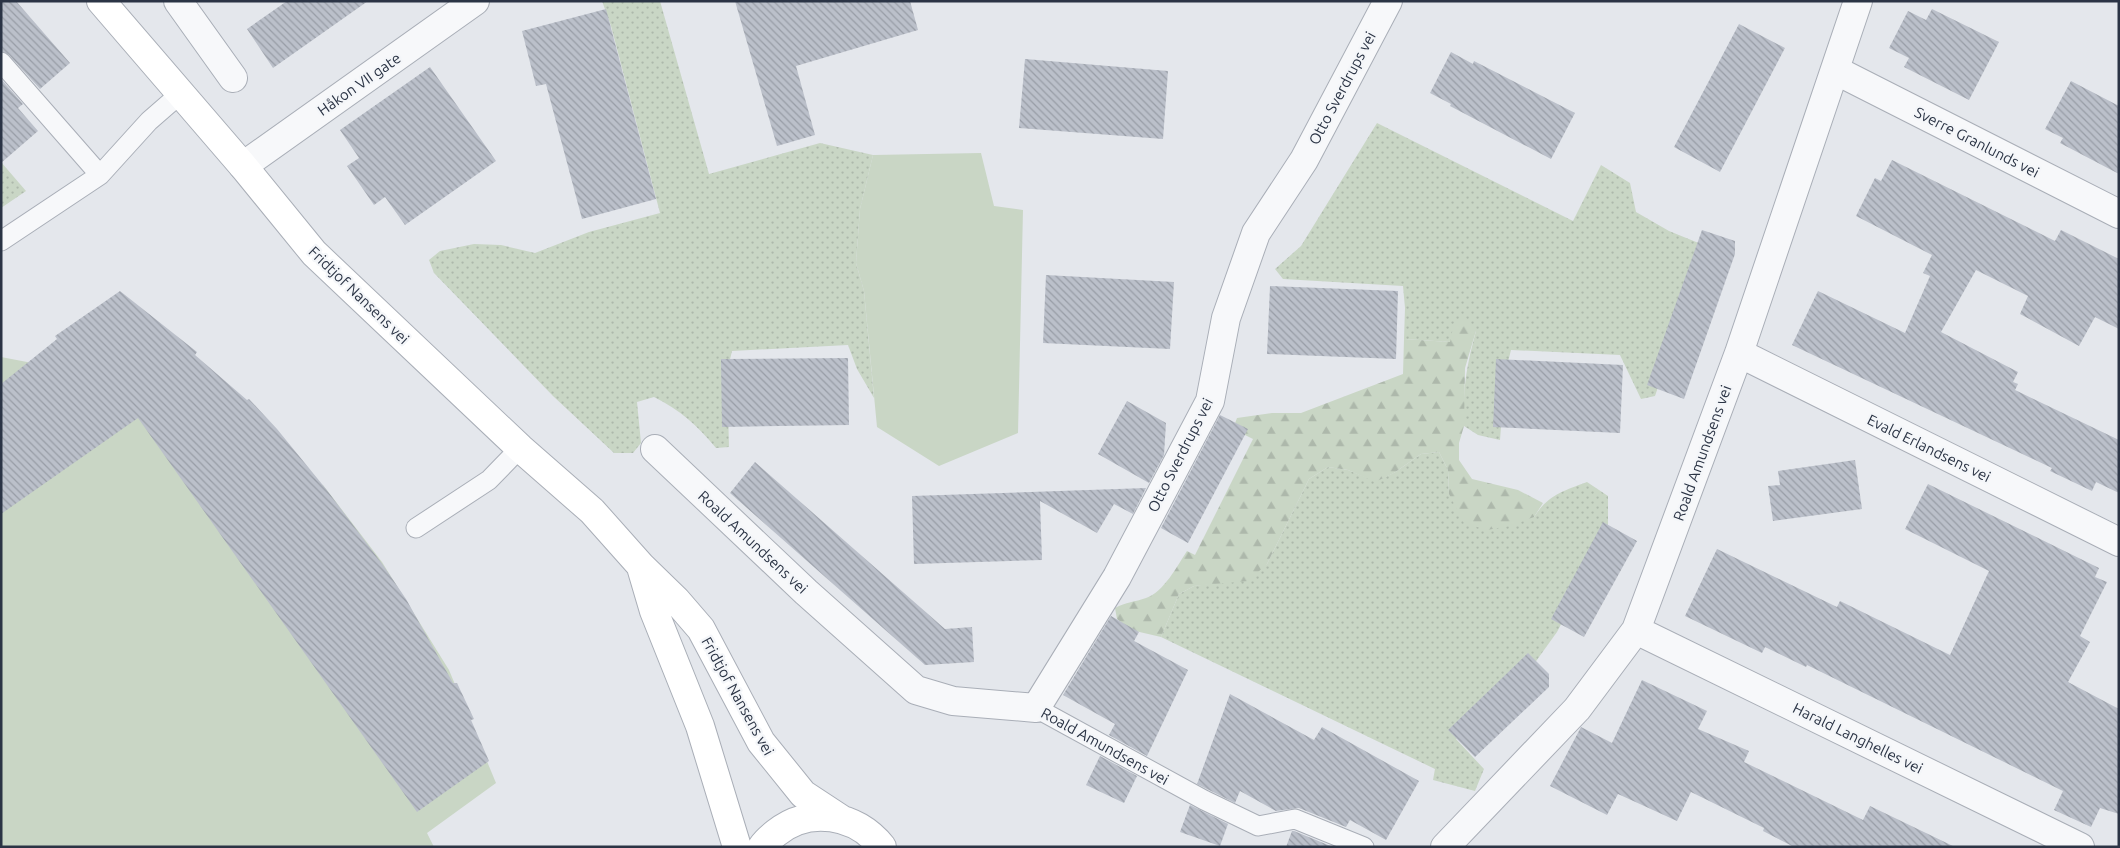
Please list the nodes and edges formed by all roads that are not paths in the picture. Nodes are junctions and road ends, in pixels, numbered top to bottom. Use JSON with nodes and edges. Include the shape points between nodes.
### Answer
{"nodes":[{"id":1,"x":101,"y":1,"type":"edge"},
{"id":2,"x":178,"y":1,"type":"edge"},
{"id":3,"x":475,"y":1,"type":"edge"},
{"id":4,"x":1388,"y":1,"type":"edge"},
{"id":5,"x":1858,"y":1,"type":"edge"},
{"id":6,"x":1,"y":62,"type":"edge"},
{"id":7,"x":1835,"y":70,"type":"junction"},
{"id":8,"x":233,"y":78,"type":"dead end"},
{"id":9,"x":180,"y":94,"type":"junction"},
{"id":10,"x":243,"y":166,"type":"junction"},
{"id":11,"x":100,"y":175,"type":"junction"},
{"id":12,"x":2119,"y":214,"type":"edge"},
{"id":13,"x":1,"y":241,"type":"edge"},
{"id":14,"x":1739,"y":353,"type":"junction"},
{"id":15,"x":520,"y":448,"type":"junction"},
{"id":16,"x":655,"y":449,"type":"dead end"},
{"id":17,"x":416,"y":528,"type":"dead end"},
{"id":18,"x":2119,"y":542,"type":"edge"},
{"id":19,"x":641,"y":566,"type":"junction"},
{"id":20,"x":1636,"y":630,"type":"junction"},
{"id":21,"x":1036,"y":708,"type":"junction"},
{"id":22,"x":841,"y":819,"type":"junction"},
{"id":23,"x":884,"y":845,"type":"edge"},
{"id":24,"x":737,"y":847,"type":"edge"},
{"id":25,"x":762,"y":847,"type":"edge"},
{"id":26,"x":1364,"y":847,"type":"edge"},
{"id":27,"x":1445,"y":847,"type":"edge"},
{"id":28,"x":2080,"y":847,"type":"edge"}],
"edges":[{"from":1,"to":9,"type":"street","name":"Fridtjof Nansens vei"},
{"from":2,"to":8,"type":"street"},
{"from":3,"to":10,"type":"street","name":"Håkon VII gate"},
{"from":4,"to":21,"type":"street","name":"Otto Sverdrups vei","via":[[1304,160],[1256,233],[1226,318],[1210,401],[1117,577]]},
{"from":5,"to":7,"type":"street","name":"Roald Amundsens vei"},
{"from":6,"to":11,"type":"lane"},
{"from":7,"to":12,"type":"street","name":"Sverre Granlunds vei"},
{"from":7,"to":14,"type":"street","name":"Roald Amundsens vei"},
{"from":9,"to":10,"type":"street","name":"Fridtjof Nansens vei"},
{"from":9,"to":11,"type":"lane","via":[[149,121]]},
{"from":10,"to":15,"type":"street","name":"Fridtjof Nansens vei","via":[[314,252]]},
{"from":11,"to":13,"type":"lane"},
{"from":14,"to":18,"type":"street","name":"Evald Erlandsens vei"},
{"from":14,"to":20,"type":"street","name":"Roald Amundsens vei"},
{"from":15,"to":17,"type":"lane","via":[[489,480]]},
{"from":15,"to":19,"type":"street","name":"Fridtjof Nansens vei","via":[[592,511]]},
{"from":16,"to":21,"type":"street","name":"Roald Amundsens vei","via":[[806,592],[916,690],[952,701]]},
{"from":19,"to":22,"type":"street","name":"Fridtjof Nansens vei","via":[[701,629],[761,742],[789,779],[803,794]]},
{"from":19,"to":24,"type":"street","name":"Fridtjof Nansens vei","via":[[654,611],[700,726]]},
{"from":20,"to":27,"type":"street","name":"Roald Amundsens vei","via":[[1577,709]]},
{"from":20,"to":28,"type":"street","name":"Harald Langhelles vei"},
{"from":21,"to":26,"type":"lane","name":"Roald Amundsens vei","via":[[1258,826],[1296,819]]},
{"from":22,"to":23,"type":"street","via":[[873,835]]},
{"from":22,"to":25,"type":"street","via":[[830,816],[807,818],[785,826]]}]}
